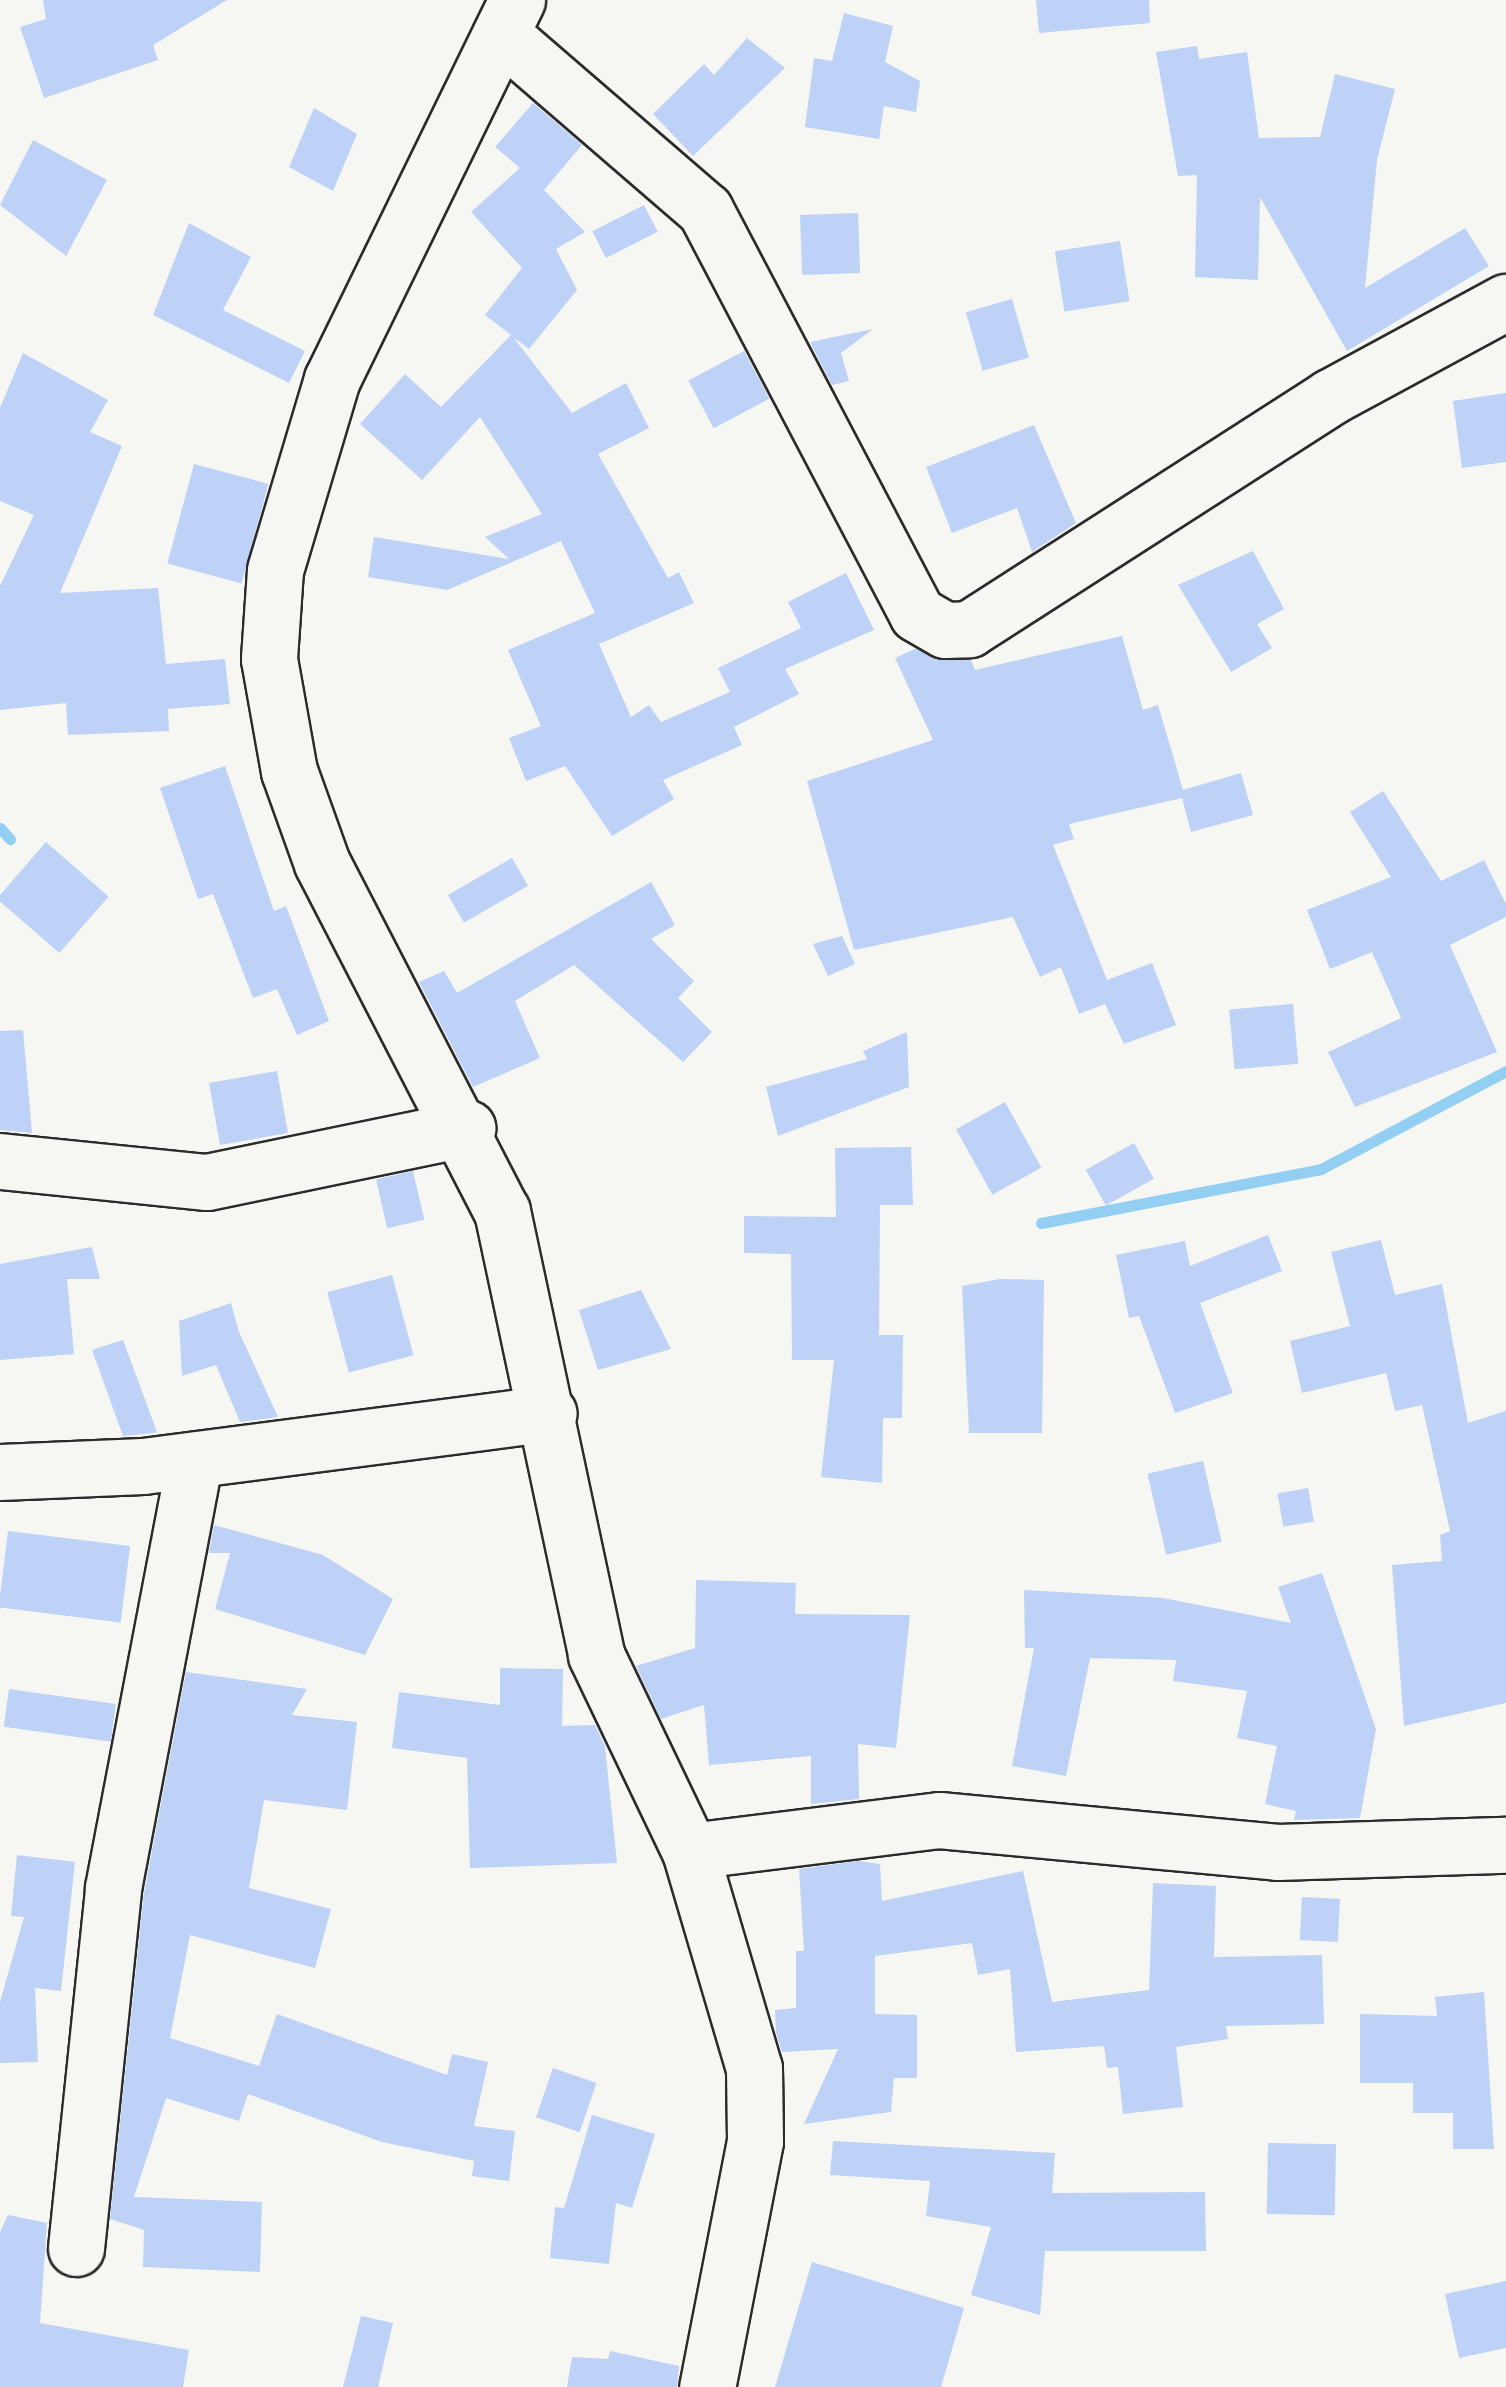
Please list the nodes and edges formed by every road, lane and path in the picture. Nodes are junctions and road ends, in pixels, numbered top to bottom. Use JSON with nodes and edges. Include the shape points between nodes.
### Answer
{"nodes":[{"id":1,"x":509,"y":17,"type":"edge"},
{"id":2,"x":1506,"y":302,"type":"edge"},
{"id":3,"x":467,"y":1128,"type":"junction"},
{"id":4,"x":0,"y":1160,"type":"edge"},
{"id":5,"x":549,"y":1413,"type":"junction"},
{"id":6,"x":195,"y":1460,"type":"junction"},
{"id":7,"x":0,"y":1472,"type":"edge"},
{"id":8,"x":1506,"y":1844,"type":"edge"},
{"id":9,"x":690,"y":1850,"type":"junction"},
{"id":10,"x":76,"y":2248,"type":"dead end"},
{"id":11,"x":707,"y":2387,"type":"edge"}],
"edges":[{"from":1,"to":2,"type":"street","via":[[705,210],[917,614],[944,630],[970,629],[1330,397]]},
{"from":1,"to":3,"type":"street","via":[[306,448],[276,570],[269,660],[289,771],[322,863]]},
{"from":3,"to":4,"type":"street","via":[[206,1182]]},
{"from":3,"to":5,"type":"street","via":[[502,1211]]},
{"from":5,"to":6,"type":"street"},
{"from":5,"to":9,"type":"street","via":[[596,1655]]},
{"from":6,"to":7,"type":"street"},
{"from":6,"to":10,"type":"street","via":[[113,1888]]},
{"from":8,"to":9,"type":"street","via":[[1277,1852],[939,1820]]},
{"from":9,"to":11,"type":"street","via":[[754,2068],[755,2142]]}]}
